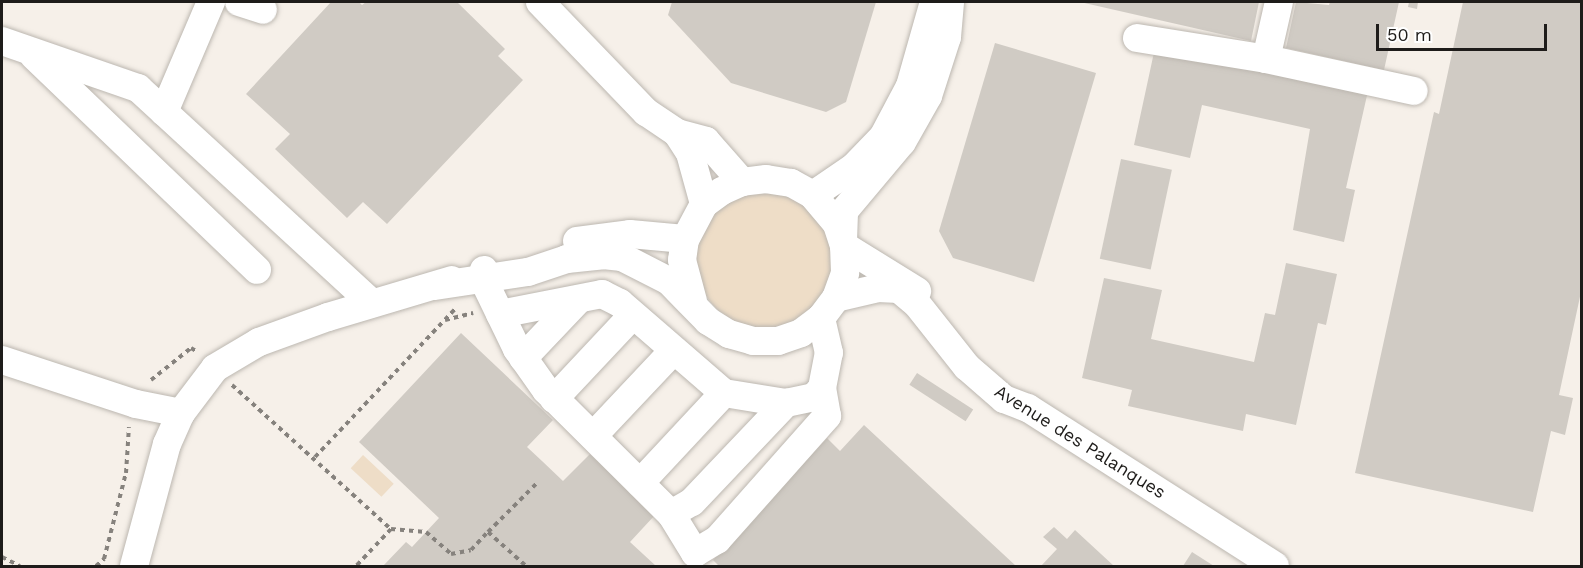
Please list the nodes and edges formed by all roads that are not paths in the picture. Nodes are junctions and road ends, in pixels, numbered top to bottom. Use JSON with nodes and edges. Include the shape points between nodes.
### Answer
{"nodes":[{"id":1,"x":211,"y":2,"type":"edge"},
{"id":2,"x":540,"y":2,"type":"edge"},
{"id":3,"x":934,"y":2,"type":"edge"},
{"id":4,"x":950,"y":2,"type":"edge"},
{"id":5,"x":1278,"y":2,"type":"edge"},
{"id":6,"x":1137,"y":38,"type":"dead end"},
{"id":7,"x":14,"y":45,"type":"edge"},
{"id":8,"x":1266,"y":59,"type":"junction"},
{"id":9,"x":1414,"y":91,"type":"dead end"},
{"id":10,"x":164,"y":112,"type":"junction"},
{"id":11,"x":677,"y":133,"type":"junction"},
{"id":12,"x":741,"y":182,"type":"junction"},
{"id":13,"x":813,"y":195,"type":"junction"},
{"id":14,"x":704,"y":204,"type":"junction"},
{"id":15,"x":685,"y":239,"type":"junction"},
{"id":16,"x":844,"y":244,"type":"junction"},
{"id":17,"x":257,"y":270,"type":"dead end"},
{"id":18,"x":484,"y":274,"type":"junction"},
{"id":19,"x":579,"y":299,"type":"junction"},
{"id":20,"x":693,"y":301,"type":"junction"},
{"id":21,"x":372,"y":303,"type":"junction"},
{"id":22,"x":829,"y":308,"type":"junction"},
{"id":23,"x":500,"y":314,"type":"junction"},
{"id":24,"x":633,"y":315,"type":"junction"},
{"id":25,"x":673,"y":351,"type":"junction"},
{"id":26,"x":524,"y":358,"type":"junction"},
{"id":27,"x":2,"y":360,"type":"edge"},
{"id":28,"x":822,"y":388,"type":"junction"},
{"id":29,"x":724,"y":393,"type":"junction"},
{"id":30,"x":555,"y":399,"type":"junction"},
{"id":31,"x":786,"y":403,"type":"junction"},
{"id":32,"x":1028,"y":408,"type":"junction"},
{"id":33,"x":181,"y":413,"type":"junction"},
{"id":34,"x":593,"y":436,"type":"junction"},
{"id":35,"x":640,"y":483,"type":"junction"},
{"id":36,"x":671,"y":514,"type":"junction"},
{"id":37,"x":134,"y":567,"type":"edge"},
{"id":38,"x":1275,"y":567,"type":"edge"}],
"edges":[{"from":1,"to":10,"type":"street"},
{"from":2,"to":11,"type":"street","via":[[619,88]]},
{"from":3,"to":13,"type":"street","via":[[910,86],[883,136],[854,167]]},
{"from":4,"to":16,"type":"street","via":[[948,37],[928,96],[902,142],[844,211]]},
{"from":5,"to":8,"type":"street"},
{"from":6,"to":8,"type":"street"},
{"from":7,"to":10,"type":"street","via":[[138,88]]},
{"from":7,"to":17,"type":"street"},
{"from":8,"to":9,"type":"street"},
{"from":10,"to":21,"type":"street"},
{"from":11,"to":12,"type":"street","via":[[706,141]]},
{"from":11,"to":14,"type":"street","via":[[690,153]]},
{"from":12,"to":13,"type":"street","via":[[783,182]]},
{"from":12,"to":14,"type":"street"},
{"from":13,"to":16,"type":"street","via":[[826,208]]},
{"from":14,"to":15,"type":"street"},
{"from":15,"to":18,"type":"street","via":[[630,234],[580,240]]},
{"from":15,"to":20,"type":"street","via":[[682,260]]},
{"from":16,"to":22,"type":"street","via":[[844,273]]},
{"from":16,"to":32,"type":"street","via":[[936,305]]},
{"from":18,"to":20,"type":"street","via":[[603,255],[622,257],[669,281]]},
{"from":18,"to":21,"type":"street"},
{"from":18,"to":23,"type":"street"},
{"from":19,"to":23,"type":"street"},
{"from":19,"to":24,"type":"street","via":[[602,294]]},
{"from":19,"to":26,"type":"street"},
{"from":20,"to":22,"type":"street","via":[[715,325],[753,342],[778,341],[801,333]]},
{"from":21,"to":33,"type":"street","via":[[259,342],[231,356],[214,368]]},
{"from":22,"to":28,"type":"street","via":[[830,353]]},
{"from":22,"to":32,"type":"street","name":"Avenue des Palanques","via":[[878,288],[899,289],[967,366],[1005,399]]},
{"from":23,"to":26,"type":"street"},
{"from":24,"to":25,"type":"street"},
{"from":24,"to":30,"type":"street"},
{"from":25,"to":29,"type":"street"},
{"from":25,"to":34,"type":"street"},
{"from":26,"to":30,"type":"street"},
{"from":27,"to":33,"type":"street","via":[[136,404]]},
{"from":28,"to":31,"type":"street","via":[[814,397]]},
{"from":28,"to":36,"type":"street","via":[[827,416],[717,540],[695,553]]},
{"from":29,"to":31,"type":"street"},
{"from":29,"to":35,"type":"street"},
{"from":30,"to":34,"type":"street"},
{"from":31,"to":36,"type":"street","via":[[692,502]]},
{"from":32,"to":38,"type":"street","name":"Avenue des Palanques"},
{"from":33,"to":37,"type":"street","via":[[164,452]]},
{"from":34,"to":35,"type":"street"},
{"from":35,"to":36,"type":"street"}]}
